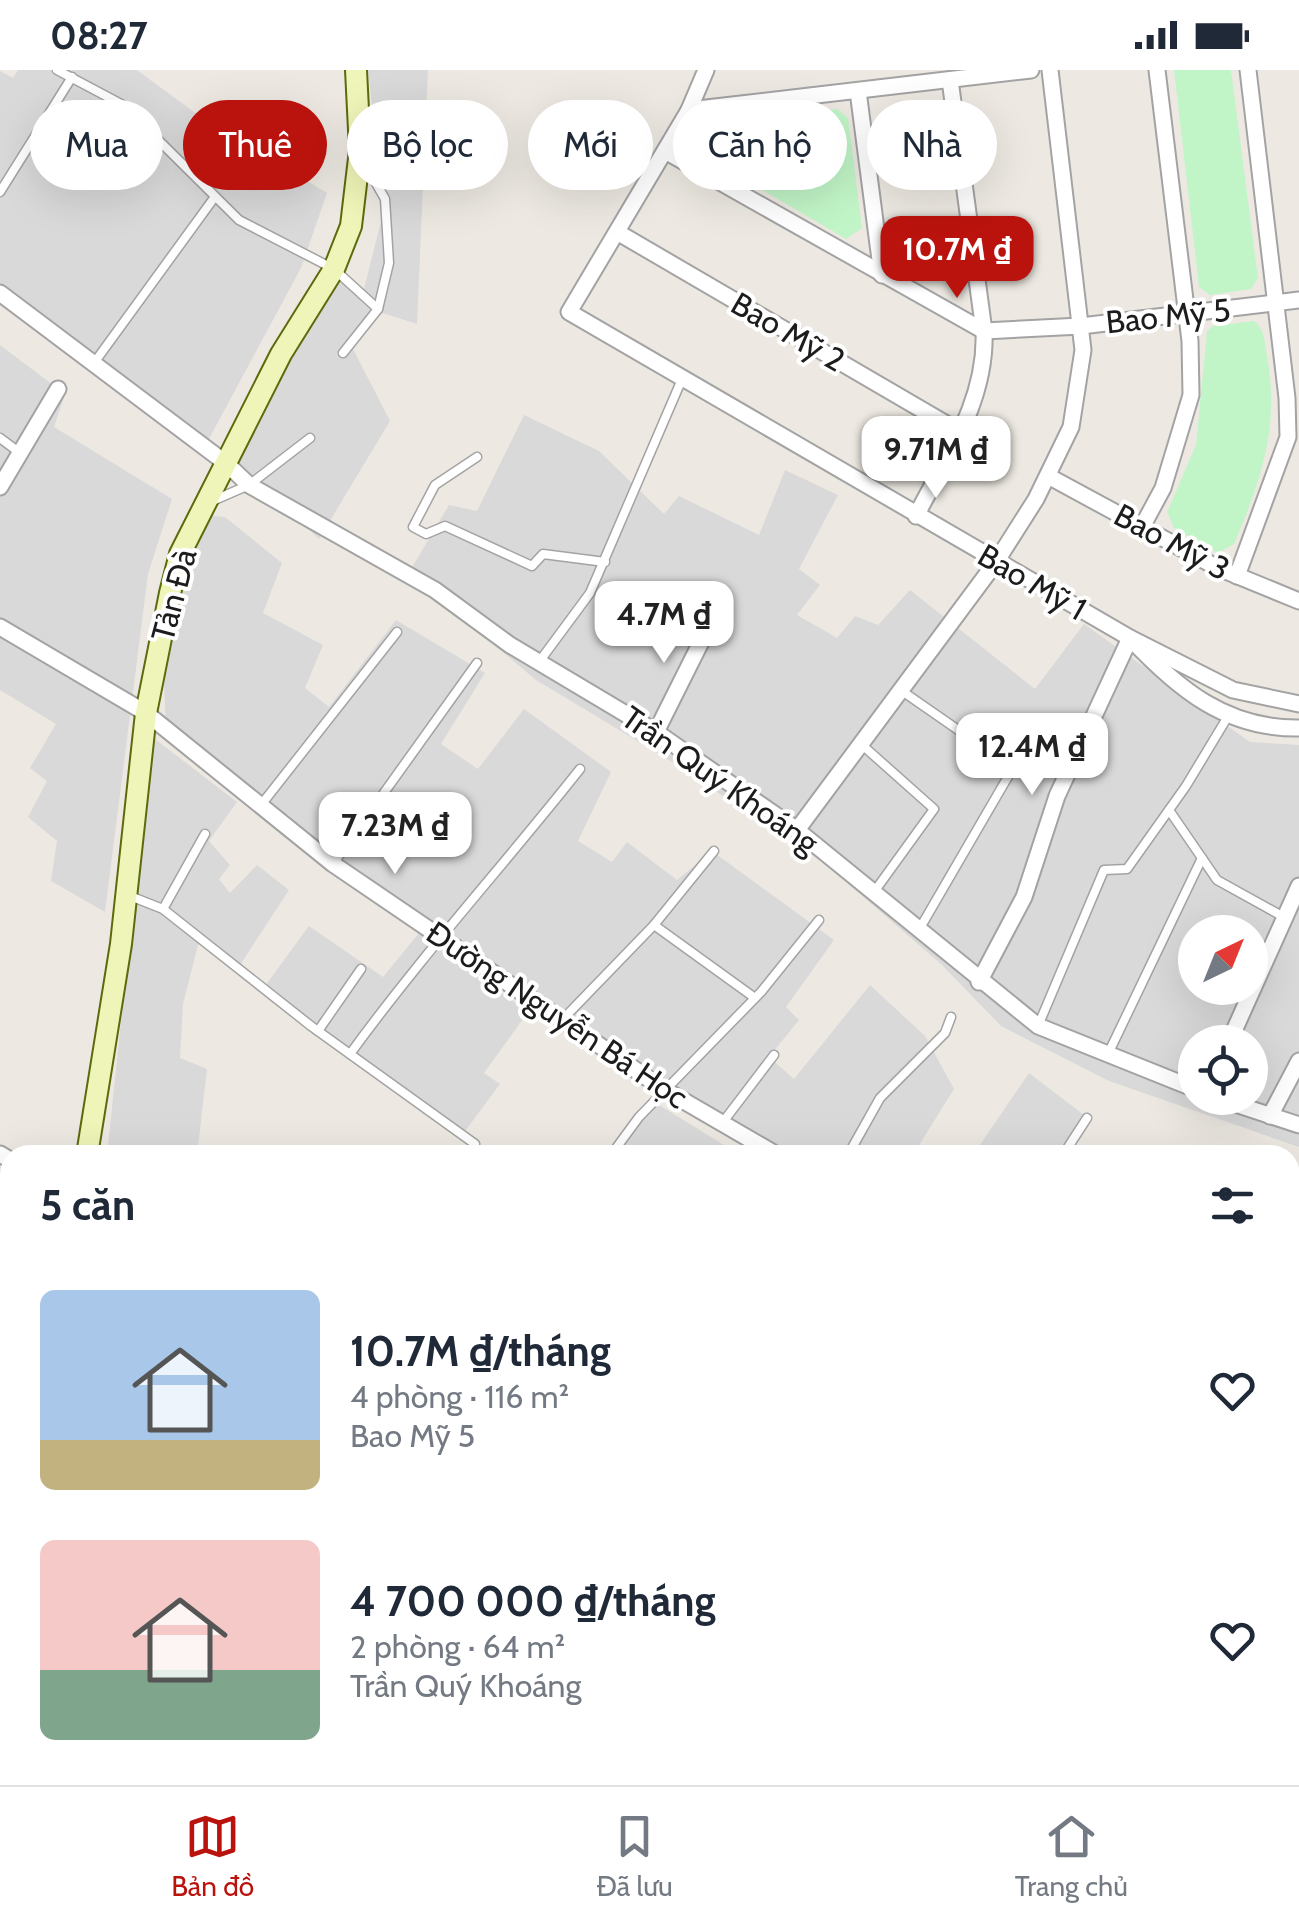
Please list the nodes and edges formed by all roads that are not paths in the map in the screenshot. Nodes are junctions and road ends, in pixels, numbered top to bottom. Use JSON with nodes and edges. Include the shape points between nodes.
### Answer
{"nodes":[{"id":1,"x":56,"y":70,"type":"edge"},
{"id":2,"x":356,"y":70,"type":"edge"},
{"id":3,"x":706,"y":70,"type":"edge"},
{"id":4,"x":1031,"y":70,"type":"edge"},
{"id":5,"x":1050,"y":70,"type":"edge"},
{"id":6,"x":1157,"y":70,"type":"edge"},
{"id":7,"x":1248,"y":70,"type":"edge"},
{"id":8,"x":72,"y":77,"type":"junction"},
{"id":9,"x":950,"y":80,"type":"junction"},
{"id":10,"x":858,"y":90,"type":"junction"},
{"id":11,"x":358,"y":100,"type":"edge"},
{"id":12,"x":693,"y":100,"type":"edge"},
{"id":13,"x":774,"y":100,"type":"edge"},
{"id":14,"x":673,"y":137,"type":"edge"},
{"id":15,"x":665,"y":151,"type":"junction"},
{"id":16,"x":355,"y":190,"type":"edge"},
{"id":17,"x":381,"y":190,"type":"edge"},
{"id":18,"x":0,"y":192,"type":"edge"},
{"id":19,"x":214,"y":198,"type":"junction"},
{"id":20,"x":617,"y":232,"type":"junction"},
{"id":21,"x":334,"y":269,"type":"junction"},
{"id":22,"x":882,"y":275,"type":"junction"},
{"id":23,"x":0,"y":293,"type":"edge"},
{"id":24,"x":1299,"y":300,"type":"edge"},
{"id":25,"x":1276,"y":304,"type":"junction"},
{"id":26,"x":378,"y":309,"type":"junction"},
{"id":27,"x":1187,"y":316,"type":"junction"},
{"id":28,"x":1081,"y":326,"type":"junction"},
{"id":29,"x":984,"y":330,"type":"junction"},
{"id":30,"x":342,"y":353,"type":"dead end"},
{"id":31,"x":94,"y":363,"type":"junction"},
{"id":32,"x":682,"y":380,"type":"junction"},
{"id":33,"x":58,"y":390,"type":"dead end"},
{"id":34,"x":960,"y":432,"type":"junction"},
{"id":35,"x":0,"y":438,"type":"edge"},
{"id":36,"x":310,"y":438,"type":"dead end"},
{"id":37,"x":21,"y":453,"type":"junction"},
{"id":38,"x":478,"y":457,"type":"dead end"},
{"id":39,"x":227,"y":464,"type":"junction"},
{"id":40,"x":1048,"y":476,"type":"junction"},
{"id":41,"x":249,"y":485,"type":"junction"},
{"id":42,"x":0,"y":488,"type":"edge"},
{"id":43,"x":206,"y":504,"type":"junction"},
{"id":44,"x":916,"y":516,"type":"junction"},
{"id":45,"x":1142,"y":527,"type":"junction"},
{"id":46,"x":604,"y":562,"type":"junction"},
{"id":47,"x":996,"y":562,"type":"junction"},
{"id":48,"x":1238,"y":576,"type":"junction"},
{"id":49,"x":1299,"y":602,"type":"edge"},
{"id":50,"x":712,"y":620,"type":"dead end"},
{"id":51,"x":0,"y":627,"type":"edge"},
{"id":52,"x":397,"y":632,"type":"dead end"},
{"id":53,"x":1130,"y":638,"type":"junction"},
{"id":54,"x":539,"y":662,"type":"junction"},
{"id":55,"x":476,"y":663,"type":"dead end"},
{"id":56,"x":900,"y":689,"type":"junction"},
{"id":57,"x":1299,"y":704,"type":"edge"},
{"id":58,"x":146,"y":712,"type":"junction"},
{"id":59,"x":1227,"y":718,"type":"junction"},
{"id":60,"x":1299,"y":728,"type":"edge"},
{"id":61,"x":656,"y":732,"type":"junction"},
{"id":62,"x":860,"y":743,"type":"junction"},
{"id":63,"x":580,"y":769,"type":"dead end"},
{"id":64,"x":261,"y":806,"type":"junction"},
{"id":65,"x":1169,"y":810,"type":"junction"},
{"id":66,"x":797,"y":830,"type":"junction"},
{"id":67,"x":205,"y":834,"type":"dead end"},
{"id":68,"x":714,"y":851,"type":"dead end"},
{"id":69,"x":1202,"y":858,"type":"junction"},
{"id":70,"x":333,"y":864,"type":"junction"},
{"id":71,"x":1299,"y":886,"type":"edge"},
{"id":72,"x":874,"y":892,"type":"junction"},
{"id":73,"x":126,"y":895,"type":"junction"},
{"id":74,"x":163,"y":909,"type":"junction"},
{"id":75,"x":1282,"y":916,"type":"junction"},
{"id":76,"x":819,"y":920,"type":"dead end"},
{"id":77,"x":654,"y":925,"type":"junction"},
{"id":78,"x":920,"y":928,"type":"junction"},
{"id":79,"x":442,"y":935,"type":"junction"},
{"id":80,"x":361,"y":969,"type":"dead end"},
{"id":81,"x":979,"y":982,"type":"junction"},
{"id":82,"x":755,"y":998,"type":"junction"},
{"id":83,"x":564,"y":1018,"type":"junction"},
{"id":84,"x":951,"y":1018,"type":"dead end"},
{"id":85,"x":1235,"y":1025,"type":"edge"},
{"id":86,"x":1038,"y":1026,"type":"junction"},
{"id":87,"x":318,"y":1030,"type":"junction"},
{"id":88,"x":350,"y":1054,"type":"junction"},
{"id":89,"x":1108,"y":1054,"type":"junction"},
{"id":90,"x":774,"y":1055,"type":"dead end"},
{"id":91,"x":1299,"y":1062,"type":"edge"},
{"id":92,"x":1178,"y":1082,"type":"edge"},
{"id":93,"x":665,"y":1090,"type":"junction"},
{"id":94,"x":1267,"y":1115,"type":"edge"},
{"id":95,"x":1270,"y":1116,"type":"junction"},
{"id":96,"x":1087,"y":1118,"type":"dead end"},
{"id":97,"x":1299,"y":1125,"type":"edge"},
{"id":98,"x":721,"y":1126,"type":"junction"},
{"id":99,"x":475,"y":1144,"type":"dead end"},
{"id":100,"x":88,"y":1145,"type":"edge"},
{"id":101,"x":619,"y":1145,"type":"edge"},
{"id":102,"x":758,"y":1145,"type":"edge"},
{"id":103,"x":854,"y":1145,"type":"edge"},
{"id":104,"x":1069,"y":1145,"type":"edge"}],
"edges":[{"from":1,"to":8,"type":"lane"},
{"from":2,"to":11,"type":"main road","name":"Tản Đà"},
{"from":3,"to":12,"type":"street"},
{"from":4,"to":9,"type":"street"},
{"from":5,"to":28,"type":"street"},
{"from":6,"to":27,"type":"street"},
{"from":7,"to":25,"type":"street"},
{"from":8,"to":18,"type":"lane"},
{"from":8,"to":19,"type":"lane","via":[[124,105]]},
{"from":9,"to":10,"type":"street"},
{"from":9,"to":29,"type":"street"},
{"from":10,"to":13,"type":"street"},
{"from":10,"to":22,"type":"street"},
{"from":14,"to":15,"type":"street"},
{"from":15,"to":20,"type":"street"},
{"from":15,"to":22,"type":"street"},
{"from":16,"to":21,"type":"main road","name":"Tản Đà","via":[[351,226]]},
{"from":17,"to":26,"type":"lane","via":[[389,262]]},
{"from":19,"to":21,"type":"lane","via":[[262,234]]},
{"from":19,"to":31,"type":"lane"},
{"from":20,"to":32,"type":"street","name":"Bao Mỹ 1","via":[[568,312]]},
{"from":20,"to":34,"type":"street","name":"Bao Mỹ 2"},
{"from":21,"to":26,"type":"lane"},
{"from":21,"to":39,"type":"main road","name":"Tản Đà","via":[[281,354]]},
{"from":22,"to":29,"type":"street"},
{"from":23,"to":31,"type":"street","name":"Trần Quý Khoáng"},
{"from":24,"to":25,"type":"street","name":"Bao Mỹ 5"},
{"from":25,"to":27,"type":"street","name":"Bao Mỹ 5"},
{"from":25,"to":48,"type":"street","via":[[1288,437]]},
{"from":26,"to":30,"type":"lane"},
{"from":27,"to":28,"type":"street","name":"Bao Mỹ 5"},
{"from":27,"to":45,"type":"street","via":[[1191,395],[1163,488]]},
{"from":28,"to":29,"type":"street","name":"Bao Mỹ 5"},
{"from":28,"to":40,"type":"street","via":[[1078,403]]},
{"from":29,"to":34,"type":"street","via":[[980,386]]},
{"from":31,"to":39,"type":"street","name":"Trần Quý Khoáng"},
{"from":32,"to":44,"type":"street","name":"Bao Mỹ 1"},
{"from":32,"to":46,"type":"lane"},
{"from":33,"to":37,"type":"street"},
{"from":34,"to":44,"type":"street"},
{"from":35,"to":37,"type":"lane"},
{"from":36,"to":41,"type":"lane"},
{"from":37,"to":42,"type":"street"},
{"from":38,"to":46,"type":"lane","via":[[435,484],[412,527],[426,534],[445,526],[532,566],[543,554]]},
{"from":39,"to":41,"type":"street","name":"Trần Quý Khoáng"},
{"from":39,"to":43,"type":"main road","name":"Tản Đà"},
{"from":40,"to":45,"type":"street","name":"Bao Mỹ 3"},
{"from":40,"to":47,"type":"street"},
{"from":41,"to":43,"type":"lane"},
{"from":41,"to":54,"type":"street","name":"Trần Quý Khoáng","via":[[435,590]]},
{"from":43,"to":58,"type":"main road","name":"Tản Đà","via":[[180,554]]},
{"from":44,"to":47,"type":"street","name":"Bao Mỹ 1"},
{"from":45,"to":48,"type":"street","name":"Bao Mỹ 3"},
{"from":46,"to":54,"type":"lane"},
{"from":47,"to":53,"type":"street","name":"Bao Mỹ 1"},
{"from":47,"to":56,"type":"street"},
{"from":48,"to":49,"type":"street","name":"Bao Mỹ 3"},
{"from":50,"to":61,"type":"street"},
{"from":51,"to":58,"type":"street","name":"Đường Nguyễn Bá Học"},
{"from":52,"to":64,"type":"lane"},
{"from":53,"to":57,"type":"street","name":"Bao Mỹ 1","via":[[1233,690]]},
{"from":53,"to":59,"type":"street","via":[[1171,681]]},
{"from":53,"to":81,"type":"street","via":[[1056,796],[1024,898]]},
{"from":54,"to":61,"type":"street","name":"Trần Quý Khoáng"},
{"from":55,"to":70,"type":"lane"},
{"from":56,"to":62,"type":"street"},
{"from":56,"to":78,"type":"lane","via":[[1013,768]]},
{"from":58,"to":64,"type":"street","name":"Đường Nguyễn Bá Học"},
{"from":58,"to":73,"type":"main road","name":"Tản Đà"},
{"from":59,"to":60,"type":"street"},
{"from":59,"to":65,"type":"lane"},
{"from":61,"to":66,"type":"street","name":"Trần Quý Khoáng"},
{"from":62,"to":66,"type":"street"},
{"from":62,"to":72,"type":"lane","via":[[934,809]]},
{"from":63,"to":79,"type":"lane"},
{"from":64,"to":70,"type":"street","name":"Đường Nguyễn Bá Học"},
{"from":65,"to":69,"type":"lane"},
{"from":65,"to":86,"type":"lane","via":[[1127,869],[1104,870]]},
{"from":66,"to":72,"type":"street","name":"Trần Quý Khoáng"},
{"from":67,"to":74,"type":"lane"},
{"from":68,"to":77,"type":"lane"},
{"from":69,"to":75,"type":"lane","via":[[1216,880]]},
{"from":69,"to":89,"type":"lane"},
{"from":70,"to":79,"type":"street","name":"Đường Nguyễn Bá Học"},
{"from":71,"to":75,"type":"street"},
{"from":72,"to":78,"type":"street","name":"Trần Quý Khoáng"},
{"from":73,"to":74,"type":"lane"},
{"from":73,"to":100,"type":"main road","name":"Tản Đà"},
{"from":74,"to":87,"type":"lane"},
{"from":75,"to":85,"type":"street"},
{"from":76,"to":82,"type":"lane"},
{"from":77,"to":82,"type":"lane"},
{"from":77,"to":83,"type":"lane"},
{"from":78,"to":81,"type":"street","name":"Trần Quý Khoáng"},
{"from":79,"to":83,"type":"street","name":"Đường Nguyễn Bá Học"},
{"from":79,"to":88,"type":"lane"},
{"from":80,"to":87,"type":"lane"},
{"from":81,"to":86,"type":"street","name":"Trần Quý Khoáng"},
{"from":82,"to":93,"type":"lane"},
{"from":83,"to":93,"type":"street","name":"Đường Nguyễn Bá Học"},
{"from":84,"to":103,"type":"lane","via":[[945,1033],[880,1098]]},
{"from":86,"to":89,"type":"street","name":"Trần Quý Khoáng"},
{"from":87,"to":88,"type":"lane"},
{"from":88,"to":99,"type":"lane"},
{"from":89,"to":92,"type":"street","name":"Trần Quý Khoáng"},
{"from":90,"to":98,"type":"lane"},
{"from":91,"to":95,"type":"street"},
{"from":93,"to":98,"type":"street","name":"Đường Nguyễn Bá Học"},
{"from":93,"to":101,"type":"lane"},
{"from":94,"to":95,"type":"street"},
{"from":95,"to":97,"type":"street"},
{"from":96,"to":104,"type":"lane"},
{"from":98,"to":102,"type":"street","name":"Đường Nguyễn Bá Học"}]}
